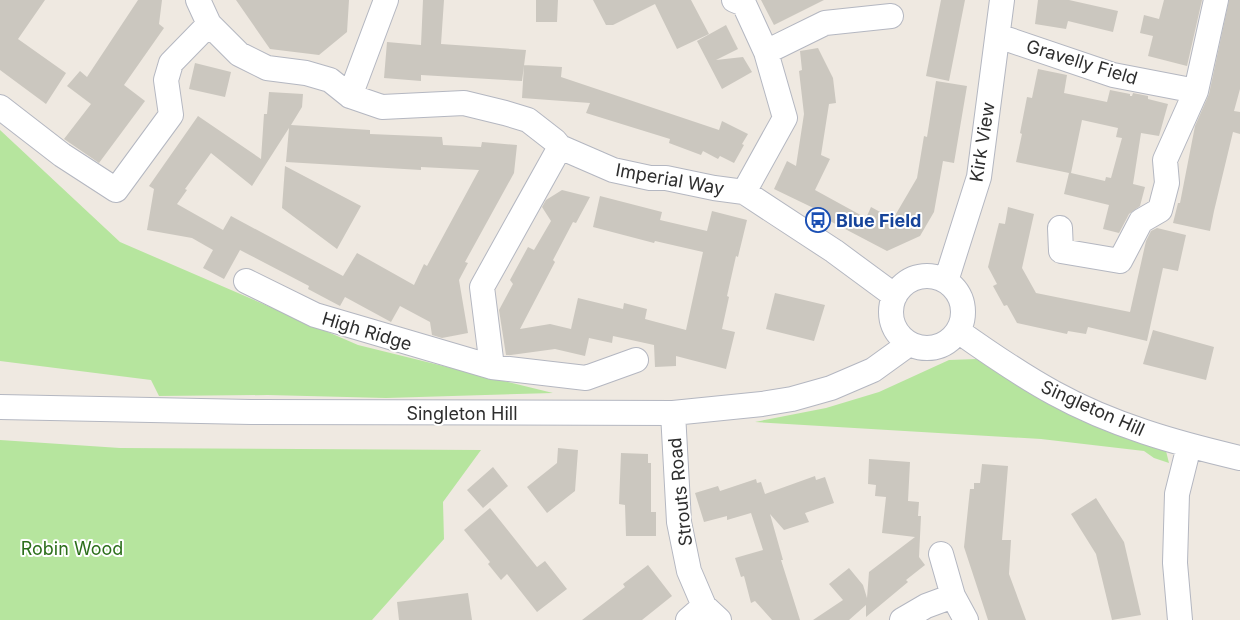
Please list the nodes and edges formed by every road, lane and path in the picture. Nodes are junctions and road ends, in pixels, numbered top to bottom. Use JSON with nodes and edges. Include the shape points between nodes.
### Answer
{"nodes":[{"id":1,"x":198,"y":0,"type":"edge"},
{"id":2,"x":386,"y":0,"type":"edge"},
{"id":3,"x":734,"y":0,"type":"edge"},
{"id":4,"x":1002,"y":0,"type":"edge"},
{"id":5,"x":1216,"y":0,"type":"edge"},
{"id":6,"x":891,"y":16,"type":"dead end"},
{"id":7,"x":210,"y":24,"type":"junction"},
{"id":8,"x":998,"y":36,"type":"junction"},
{"id":9,"x":766,"y":52,"type":"junction"},
{"id":10,"x":1196,"y":92,"type":"junction"},
{"id":11,"x":350,"y":96,"type":"junction"},
{"id":12,"x":0,"y":107,"type":"edge"},
{"id":13,"x":560,"y":147,"type":"junction"},
{"id":14,"x":744,"y":192,"type":"junction"},
{"id":15,"x":1060,"y":228,"type":"dead end"},
{"id":16,"x":246,"y":281,"type":"dead end"},
{"id":17,"x":946,"y":281,"type":"junction"},
{"id":18,"x":895,"y":296,"type":"junction"},
{"id":19,"x":958,"y":331,"type":"junction"},
{"id":20,"x":909,"y":344,"type":"junction"},
{"id":21,"x":636,"y":360,"type":"dead end"},
{"id":22,"x":492,"y":367,"type":"junction"},
{"id":23,"x":0,"y":408,"type":"edge"},
{"id":24,"x":673,"y":413,"type":"junction"},
{"id":25,"x":1189,"y":446,"type":"junction"},
{"id":26,"x":1240,"y":458,"type":"edge"},
{"id":27,"x":942,"y":554,"type":"dead end"},
{"id":28,"x":952,"y":596,"type":"junction"},
{"id":29,"x":704,"y":616,"type":"edge"},
{"id":30,"x":902,"y":620,"type":"edge"},
{"id":31,"x":966,"y":620,"type":"edge"},
{"id":32,"x":1180,"y":620,"type":"edge"}],
"edges":[{"from":1,"to":7,"type":"street","name":"Imperial Way"},
{"from":2,"to":11,"type":"street"},
{"from":3,"to":9,"type":"street","via":[[744,4]]},
{"from":4,"to":8,"type":"street","name":"Kirk View"},
{"from":5,"to":10,"type":"street"},
{"from":6,"to":9,"type":"street","via":[[824,23]]},
{"from":7,"to":11,"type":"street","name":"Imperial Way","via":[[239,54],[267,68],[330,80]]},
{"from":7,"to":12,"type":"street","via":[[171,63],[166,80],[171,115],[116,190],[62,155]]},
{"from":8,"to":10,"type":"street","name":"Gravelly Field","via":[[1113,75]]},
{"from":8,"to":17,"type":"street","name":"Kirk View","via":[[978,178]]},
{"from":9,"to":14,"type":"street","via":[[785,118]]},
{"from":10,"to":15,"type":"street","via":[[1165,160],[1167,183],[1160,210],[1141,221],[1120,262],[1061,251]]},
{"from":11,"to":13,"type":"street","name":"Imperial Way","via":[[382,107],[464,103],[528,120]]},
{"from":13,"to":14,"type":"street","name":"Imperial Way","via":[[613,170]]},
{"from":13,"to":22,"type":"street","via":[[482,287]]},
{"from":14,"to":18,"type":"street","name":"Imperial Way"},
{"from":16,"to":22,"type":"street","name":"High Ridge","via":[[315,315]]},
{"from":17,"to":18,"type":"street","via":[[935,276],[911,279]]},
{"from":17,"to":19,"type":"street","via":[[961,298],[964,309]]},
{"from":18,"to":20,"type":"street","via":[[891,317]]},
{"from":19,"to":20,"type":"street","via":[[942,346],[920,348]]},
{"from":19,"to":25,"type":"street","name":"Singleton Hill","via":[[1055,393],[1127,426]]},
{"from":20,"to":24,"type":"street","name":"Singleton Hill","via":[[873,370],[831,388],[762,404]]},
{"from":21,"to":22,"type":"street","name":"High Ridge","via":[[586,378]]},
{"from":23,"to":24,"type":"street","name":"Singleton Hill"},
{"from":24,"to":29,"type":"street","name":"Strouts Road","via":[[679,522],[689,571]]},
{"from":25,"to":26,"type":"street","name":"Singleton Hill"},
{"from":25,"to":32,"type":"street","via":[[1177,494],[1175,563]]},
{"from":27,"to":28,"type":"street"},
{"from":28,"to":30,"type":"street"},
{"from":28,"to":31,"type":"street"}]}
